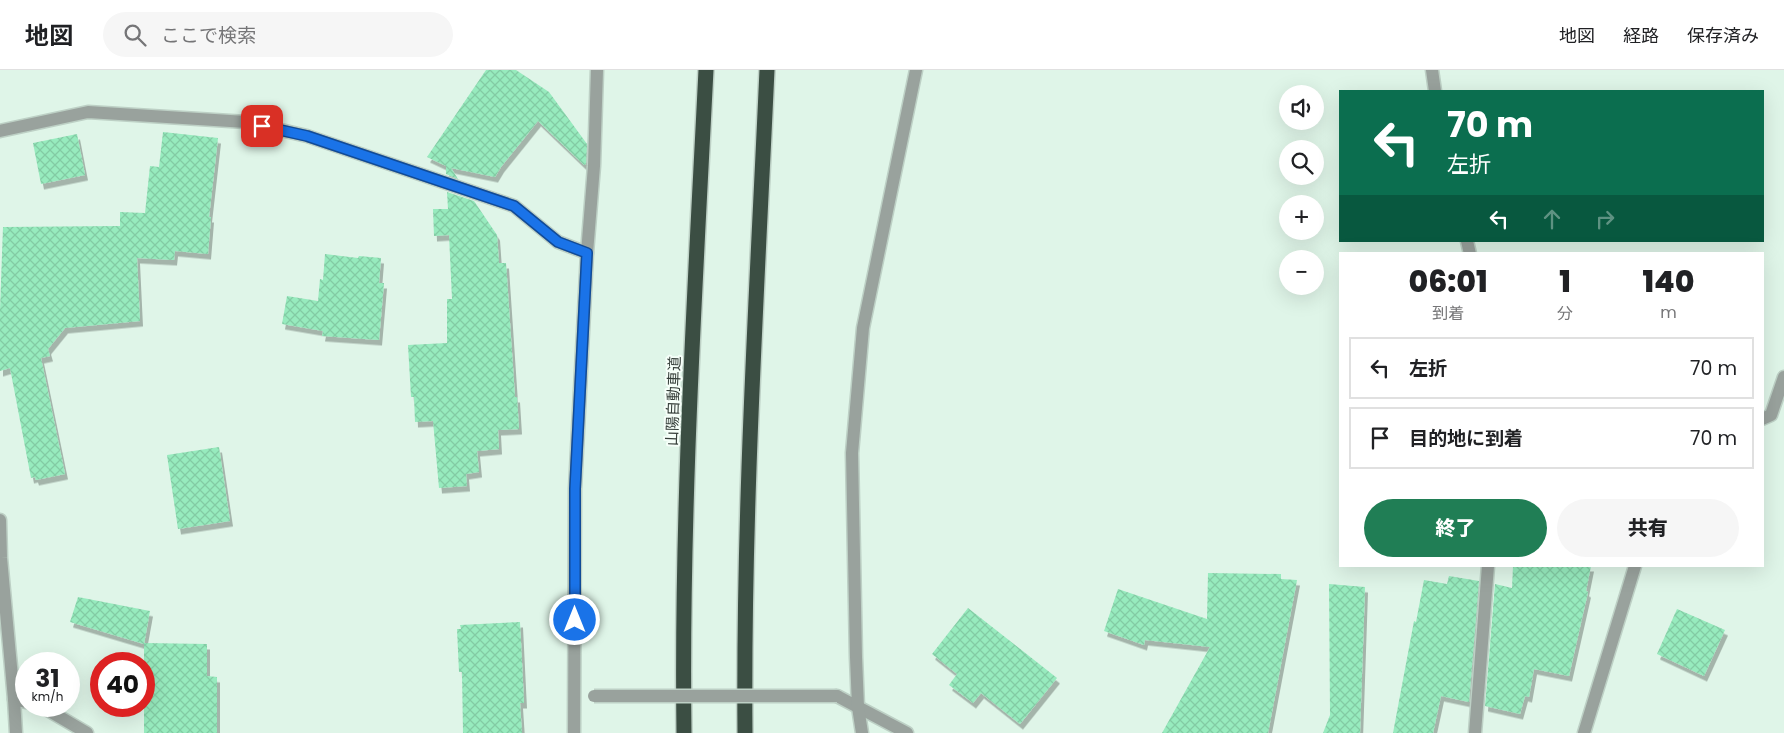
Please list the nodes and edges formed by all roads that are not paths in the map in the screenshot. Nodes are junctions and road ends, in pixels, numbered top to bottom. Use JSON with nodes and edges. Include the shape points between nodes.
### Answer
{"nodes":[{"id":1,"x":597,"y":70,"type":"edge"},
{"id":2,"x":706,"y":70,"type":"edge"},
{"id":3,"x":767,"y":70,"type":"edge"},
{"id":4,"x":916,"y":70,"type":"edge"},
{"id":5,"x":1432,"y":70,"type":"edge"},
{"id":6,"x":1435,"y":90,"type":"edge"},
{"id":7,"x":0,"y":131,"type":"edge"},
{"id":8,"x":587,"y":253,"type":"junction"},
{"id":9,"x":1784,"y":377,"type":"edge"},
{"id":10,"x":1764,"y":418,"type":"edge"},
{"id":11,"x":0,"y":520,"type":"edge"},
{"id":12,"x":1488,"y":567,"type":"edge"},
{"id":13,"x":1635,"y":567,"type":"edge"},
{"id":14,"x":15,"y":663,"type":"edge"},
{"id":15,"x":574,"y":696,"type":"junction"},
{"id":16,"x":858,"y":707,"type":"junction"},
{"id":17,"x":18,"y":717,"type":"edge"},
{"id":18,"x":60,"y":717,"type":"edge"},
{"id":19,"x":16,"y":733,"type":"edge"},
{"id":20,"x":87,"y":733,"type":"edge"},
{"id":21,"x":574,"y":733,"type":"edge"},
{"id":22,"x":684,"y":733,"type":"edge"},
{"id":23,"x":745,"y":733,"type":"edge"},
{"id":24,"x":862,"y":733,"type":"edge"},
{"id":25,"x":907,"y":733,"type":"edge"},
{"id":26,"x":1475,"y":733,"type":"edge"},
{"id":27,"x":1584,"y":733,"type":"edge"}],
"edges":[{"from":1,"to":8,"type":"street"},
{"from":2,"to":22,"type":"highway","name":"山陽自動車道","via":[[690,380]]},
{"from":3,"to":23,"type":"highway","via":[[752,390],[744,656]]},
{"from":4,"to":16,"type":"street","via":[[863,328],[852,453]]},
{"from":5,"to":6,"type":"street"},
{"from":7,"to":8,"type":"street","via":[[88,112],[246,122],[307,136],[514,206],[558,242]]},
{"from":8,"to":15,"type":"street","via":[[575,489]]},
{"from":9,"to":10,"type":"street","via":[[1771,415]]},
{"from":11,"to":14,"type":"street","via":[[1,558]]},
{"from":12,"to":26,"type":"street"},
{"from":13,"to":27,"type":"street"},
{"from":15,"to":16,"type":"street","bridge":true,"via":[[837,696]]},
{"from":15,"to":21,"type":"street"},
{"from":16,"to":24,"type":"street"},
{"from":16,"to":25,"type":"street"},
{"from":17,"to":19,"type":"street"},
{"from":18,"to":20,"type":"street"}]}
